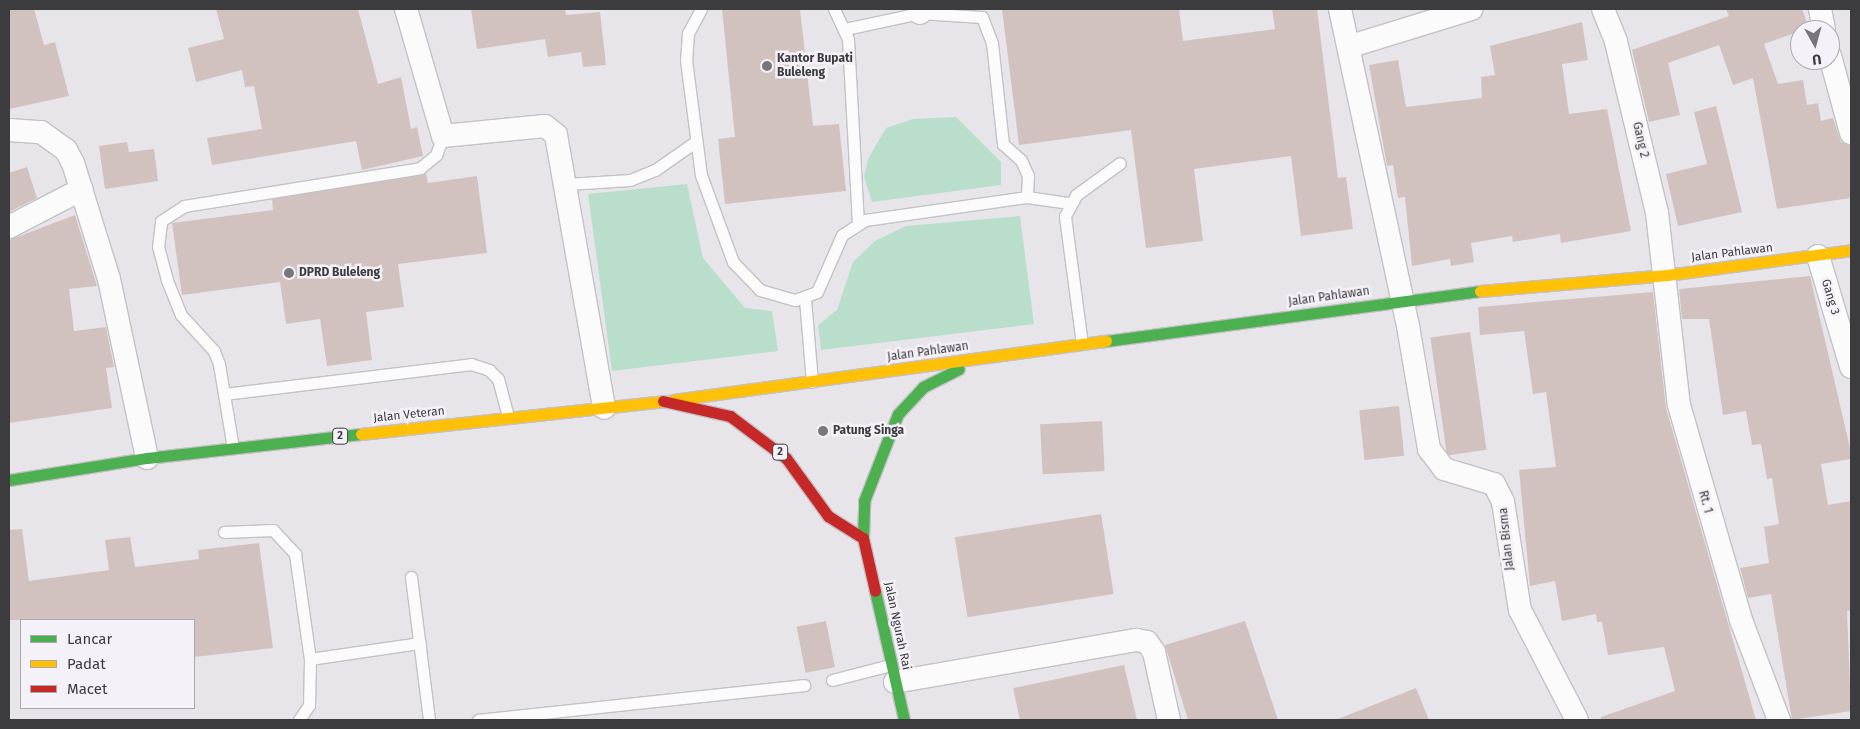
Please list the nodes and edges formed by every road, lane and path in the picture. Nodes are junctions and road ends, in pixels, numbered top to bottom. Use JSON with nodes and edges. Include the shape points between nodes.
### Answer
{"nodes":[{"id":1,"x":406,"y":9,"type":"edge"},
{"id":2,"x":701,"y":9,"type":"edge"},
{"id":3,"x":834,"y":9,"type":"edge"},
{"id":4,"x":1340,"y":9,"type":"edge"},
{"id":5,"x":1471,"y":9,"type":"edge"},
{"id":6,"x":1603,"y":9,"type":"edge"},
{"id":7,"x":920,"y":11,"type":"edge"},
{"id":8,"x":845,"y":29,"type":"junction"},
{"id":9,"x":1350,"y":46,"type":"junction"},
{"id":10,"x":1834,"y":70,"type":"edge"},
{"id":11,"x":9,"y":130,"type":"edge"},
{"id":12,"x":1851,"y":133,"type":"edge"},
{"id":13,"x":443,"y":136,"type":"junction"},
{"id":14,"x":695,"y":142,"type":"junction"},
{"id":15,"x":1120,"y":162,"type":"dead end"},
{"id":16,"x":568,"y":184,"type":"junction"},
{"id":17,"x":82,"y":189,"type":"junction"},
{"id":18,"x":1028,"y":197,"type":"junction"},
{"id":19,"x":1068,"y":203,"type":"junction"},
{"id":20,"x":858,"y":222,"type":"junction"},
{"id":21,"x":9,"y":227,"type":"edge"},
{"id":22,"x":1851,"y":250,"type":"edge"},
{"id":23,"x":1818,"y":256,"type":"junction"},
{"id":24,"x":1667,"y":275,"type":"junction"},
{"id":25,"x":805,"y":299,"type":"junction"},
{"id":26,"x":1403,"y":301,"type":"junction"},
{"id":27,"x":1082,"y":344,"type":"junction"},
{"id":28,"x":986,"y":358,"type":"junction"},
{"id":29,"x":1851,"y":367,"type":"edge"},
{"id":30,"x":812,"y":382,"type":"junction"},
{"id":31,"x":224,"y":394,"type":"junction"},
{"id":32,"x":673,"y":400,"type":"junction"},
{"id":33,"x":604,"y":408,"type":"junction"},
{"id":34,"x":508,"y":418,"type":"junction"},
{"id":35,"x":233,"y":448,"type":"junction"},
{"id":36,"x":147,"y":458,"type":"junction"},
{"id":37,"x":9,"y":480,"type":"edge"},
{"id":38,"x":224,"y":532,"type":"dead end"},
{"id":39,"x":863,"y":538,"type":"junction"},
{"id":40,"x":411,"y":577,"type":"dead end"},
{"id":41,"x":420,"y":643,"type":"junction"},
{"id":42,"x":310,"y":659,"type":"junction"},
{"id":43,"x":893,"y":674,"type":"junction"},
{"id":44,"x":832,"y":680,"type":"dead end"},
{"id":45,"x":804,"y":685,"type":"dead end"},
{"id":46,"x":299,"y":720,"type":"edge"},
{"id":47,"x":429,"y":720,"type":"edge"},
{"id":48,"x":478,"y":720,"type":"edge"},
{"id":49,"x":904,"y":720,"type":"edge"},
{"id":50,"x":1169,"y":720,"type":"edge"},
{"id":51,"x":1577,"y":720,"type":"edge"},
{"id":52,"x":1779,"y":720,"type":"edge"}],
"edges":[{"from":1,"to":13,"type":"street"},
{"from":2,"to":14,"type":"lane","via":[[688,33],[686,60]]},
{"from":3,"to":8,"type":"lane"},
{"from":4,"to":9,"type":"street","name":"Jalan Bisma"},
{"from":5,"to":9,"type":"street"},
{"from":6,"to":24,"type":"street","name":"Gang 2","via":[[1636,123]]},
{"from":7,"to":8,"type":"lane"},
{"from":7,"to":18,"type":"lane","via":[[982,18],[992,43],[1003,144],[1021,160],[1028,176]]},
{"from":8,"to":20,"type":"lane"},
{"from":9,"to":26,"type":"street","name":"Jalan Bisma"},
{"from":10,"to":12,"type":"street"},
{"from":11,"to":17,"type":"street","via":[[26,128],[54,139],[73,163]]},
{"from":13,"to":16,"type":"street","via":[[545,126],[560,143]]},
{"from":13,"to":31,"type":"lane","via":[[436,155],[420,168],[184,206],[161,221],[158,247],[174,303],[214,351]]},
{"from":14,"to":16,"type":"lane","via":[[655,170],[630,180]]},
{"from":14,"to":25,"type":"lane","via":[[701,175],[733,262],[760,290],[785,300]]},
{"from":15,"to":19,"type":"lane"},
{"from":16,"to":33,"type":"street"},
{"from":17,"to":21,"type":"street"},
{"from":17,"to":36,"type":"street","via":[[109,279]]},
{"from":18,"to":19,"type":"lane"},
{"from":18,"to":20,"type":"lane"},
{"from":19,"to":27,"type":"lane","via":[[1066,235]]},
{"from":20,"to":25,"type":"lane","via":[[842,235],[822,286]]},
{"from":22,"to":23,"type":"main road","name":"Jalan Pahlawan"},
{"from":23,"to":24,"type":"main road","name":"Jalan Pahlawan"},
{"from":23,"to":29,"type":"street","name":"Gang 3"},
{"from":24,"to":26,"type":"main road","name":"Jalan Pahlawan","via":[[1515,286]]},
{"from":24,"to":52,"type":"street","name":"Rt. 1","via":[[1679,404],[1741,620]]},
{"from":25,"to":30,"type":"lane"},
{"from":26,"to":27,"type":"main road","name":"Jalan Pahlawan"},
{"from":26,"to":51,"type":"street","name":"Jalan Bisma","via":[[1429,450],[1444,469],[1494,484],[1503,502],[1520,610]]},
{"from":27,"to":28,"type":"main road","name":"Jalan Pahlawan"},
{"from":28,"to":30,"type":"main road","name":"Jalan Pahlawan"},
{"from":28,"to":39,"type":"main road","name":"Jalan Ngurah Rai","via":[[930,383],[898,414],[864,502]]},
{"from":30,"to":32,"type":"main road","name":"Jalan Veteran"},
{"from":31,"to":34,"type":"lane","via":[[471,364],[489,370],[498,379]]},
{"from":31,"to":35,"type":"lane"},
{"from":32,"to":33,"type":"main road","name":"Jalan Veteran","number":"2"},
{"from":32,"to":39,"type":"main road","number":"2","via":[[730,416],[754,430],[786,458],[828,516]]},
{"from":33,"to":34,"type":"main road","name":"Jalan Veteran","number":"2"},
{"from":34,"to":35,"type":"main road","name":"Jalan Veteran","number":"2"},
{"from":35,"to":36,"type":"main road","name":"Jalan Veteran","number":"2"},
{"from":36,"to":37,"type":"main road","name":"Jalan Veteran","number":"2"},
{"from":38,"to":42,"type":"lane","via":[[264,528],[290,545]]},
{"from":39,"to":43,"type":"main road","name":"Jalan Ngurah Rai"},
{"from":40,"to":41,"type":"lane"},
{"from":41,"to":42,"type":"lane"},
{"from":41,"to":47,"type":"lane","via":[[422,694]]},
{"from":42,"to":46,"type":"lane","via":[[309,704]]},
{"from":43,"to":44,"type":"lane"},
{"from":43,"to":49,"type":"main road","name":"Jalan Ngurah Rai"},
{"from":43,"to":50,"type":"street","via":[[1136,640],[1147,642],[1154,652]]},
{"from":45,"to":48,"type":"lane"}]}
